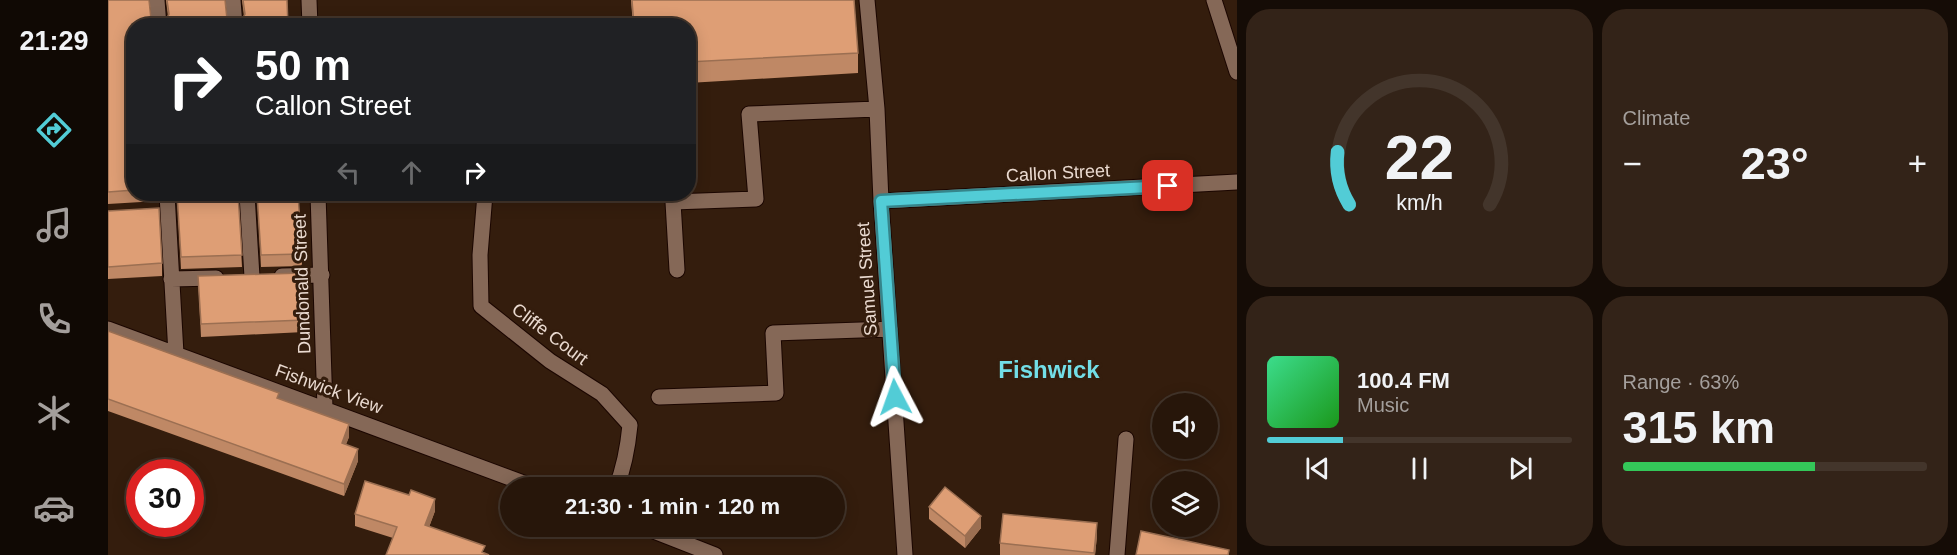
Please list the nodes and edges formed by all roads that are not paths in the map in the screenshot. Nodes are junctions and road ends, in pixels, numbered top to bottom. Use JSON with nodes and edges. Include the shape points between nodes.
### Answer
{"nodes":[{"id":1,"x":158,"y":0,"type":"edge"},
{"id":2,"x":233,"y":0,"type":"edge"},
{"id":3,"x":309,"y":0,"type":"edge"},
{"id":4,"x":867,"y":0,"type":"edge"},
{"id":5,"x":1214,"y":0,"type":"edge"},
{"id":6,"x":159,"y":18,"type":"edge"},
{"id":7,"x":234,"y":18,"type":"edge"},
{"id":8,"x":310,"y":18,"type":"edge"},
{"id":9,"x":1237,"y":72,"type":"edge"},
{"id":10,"x":877,"y":109,"type":"junction"},
{"id":11,"x":1237,"y":182,"type":"edge"},
{"id":12,"x":167,"y":201,"type":"edge"},
{"id":13,"x":247,"y":201,"type":"edge"},
{"id":14,"x":318,"y":201,"type":"edge"},
{"id":15,"x":484,"y":201,"type":"edge"},
{"id":16,"x":881,"y":201,"type":"junction"},
{"id":17,"x":168,"y":210,"type":"junction"},
{"id":18,"x":148,"y":212,"type":"edge"},
{"id":19,"x":677,"y":270,"type":"dead end"},
{"id":20,"x":322,"y":275,"type":"junction"},
{"id":21,"x":242,"y":277,"type":"junction"},
{"id":22,"x":171,"y":279,"type":"junction"},
{"id":23,"x":108,"y":329,"type":"edge"},
{"id":24,"x":890,"y":329,"type":"junction"},
{"id":25,"x":176,"y":354,"type":"junction"},
{"id":26,"x":659,"y":397,"type":"dead end"},
{"id":27,"x":326,"y":408,"type":"junction"},
{"id":28,"x":1126,"y":439,"type":"dead end"},
{"id":29,"x":508,"y":477,"type":"edge"},
{"id":30,"x":620,"y":477,"type":"edge"},
{"id":31,"x":669,"y":537,"type":"edge"},
{"id":32,"x":715,"y":555,"type":"edge"},
{"id":33,"x":905,"y":555,"type":"edge"},
{"id":34,"x":1117,"y":555,"type":"edge"}],
"edges":[{"from":1,"to":6,"type":"street"},
{"from":2,"to":7,"type":"street"},
{"from":3,"to":8,"type":"street"},
{"from":4,"to":10,"type":"street","name":"Samuel Street"},
{"from":5,"to":9,"type":"street"},
{"from":10,"to":16,"type":"street","name":"Samuel Street"},
{"from":10,"to":19,"type":"street","via":[[749,114],[756,199],[673,202]]},
{"from":11,"to":16,"type":"street","name":"Callon Street"},
{"from":12,"to":17,"type":"street"},
{"from":13,"to":21,"type":"street"},
{"from":14,"to":20,"type":"street","name":"Dundonald Street"},
{"from":15,"to":30,"type":"street","name":"Cliffe Court","via":[[481,306],[549,361],[602,394],[630,425]]},
{"from":16,"to":24,"type":"street","name":"Samuel Street"},
{"from":17,"to":18,"type":"street"},
{"from":17,"to":22,"type":"street"},
{"from":20,"to":21,"type":"street"},
{"from":20,"to":27,"type":"street","name":"Dundonald Street"},
{"from":21,"to":22,"type":"street"},
{"from":22,"to":25,"type":"street"},
{"from":23,"to":25,"type":"street","name":"Fishwick View"},
{"from":24,"to":26,"type":"street","via":[[773,333],[776,393]]},
{"from":24,"to":33,"type":"street","name":"Samuel Street"},
{"from":25,"to":27,"type":"street","name":"Fishwick View"},
{"from":27,"to":29,"type":"street","name":"Fishwick View"},
{"from":28,"to":34,"type":"street"},
{"from":31,"to":32,"type":"street"}]}
